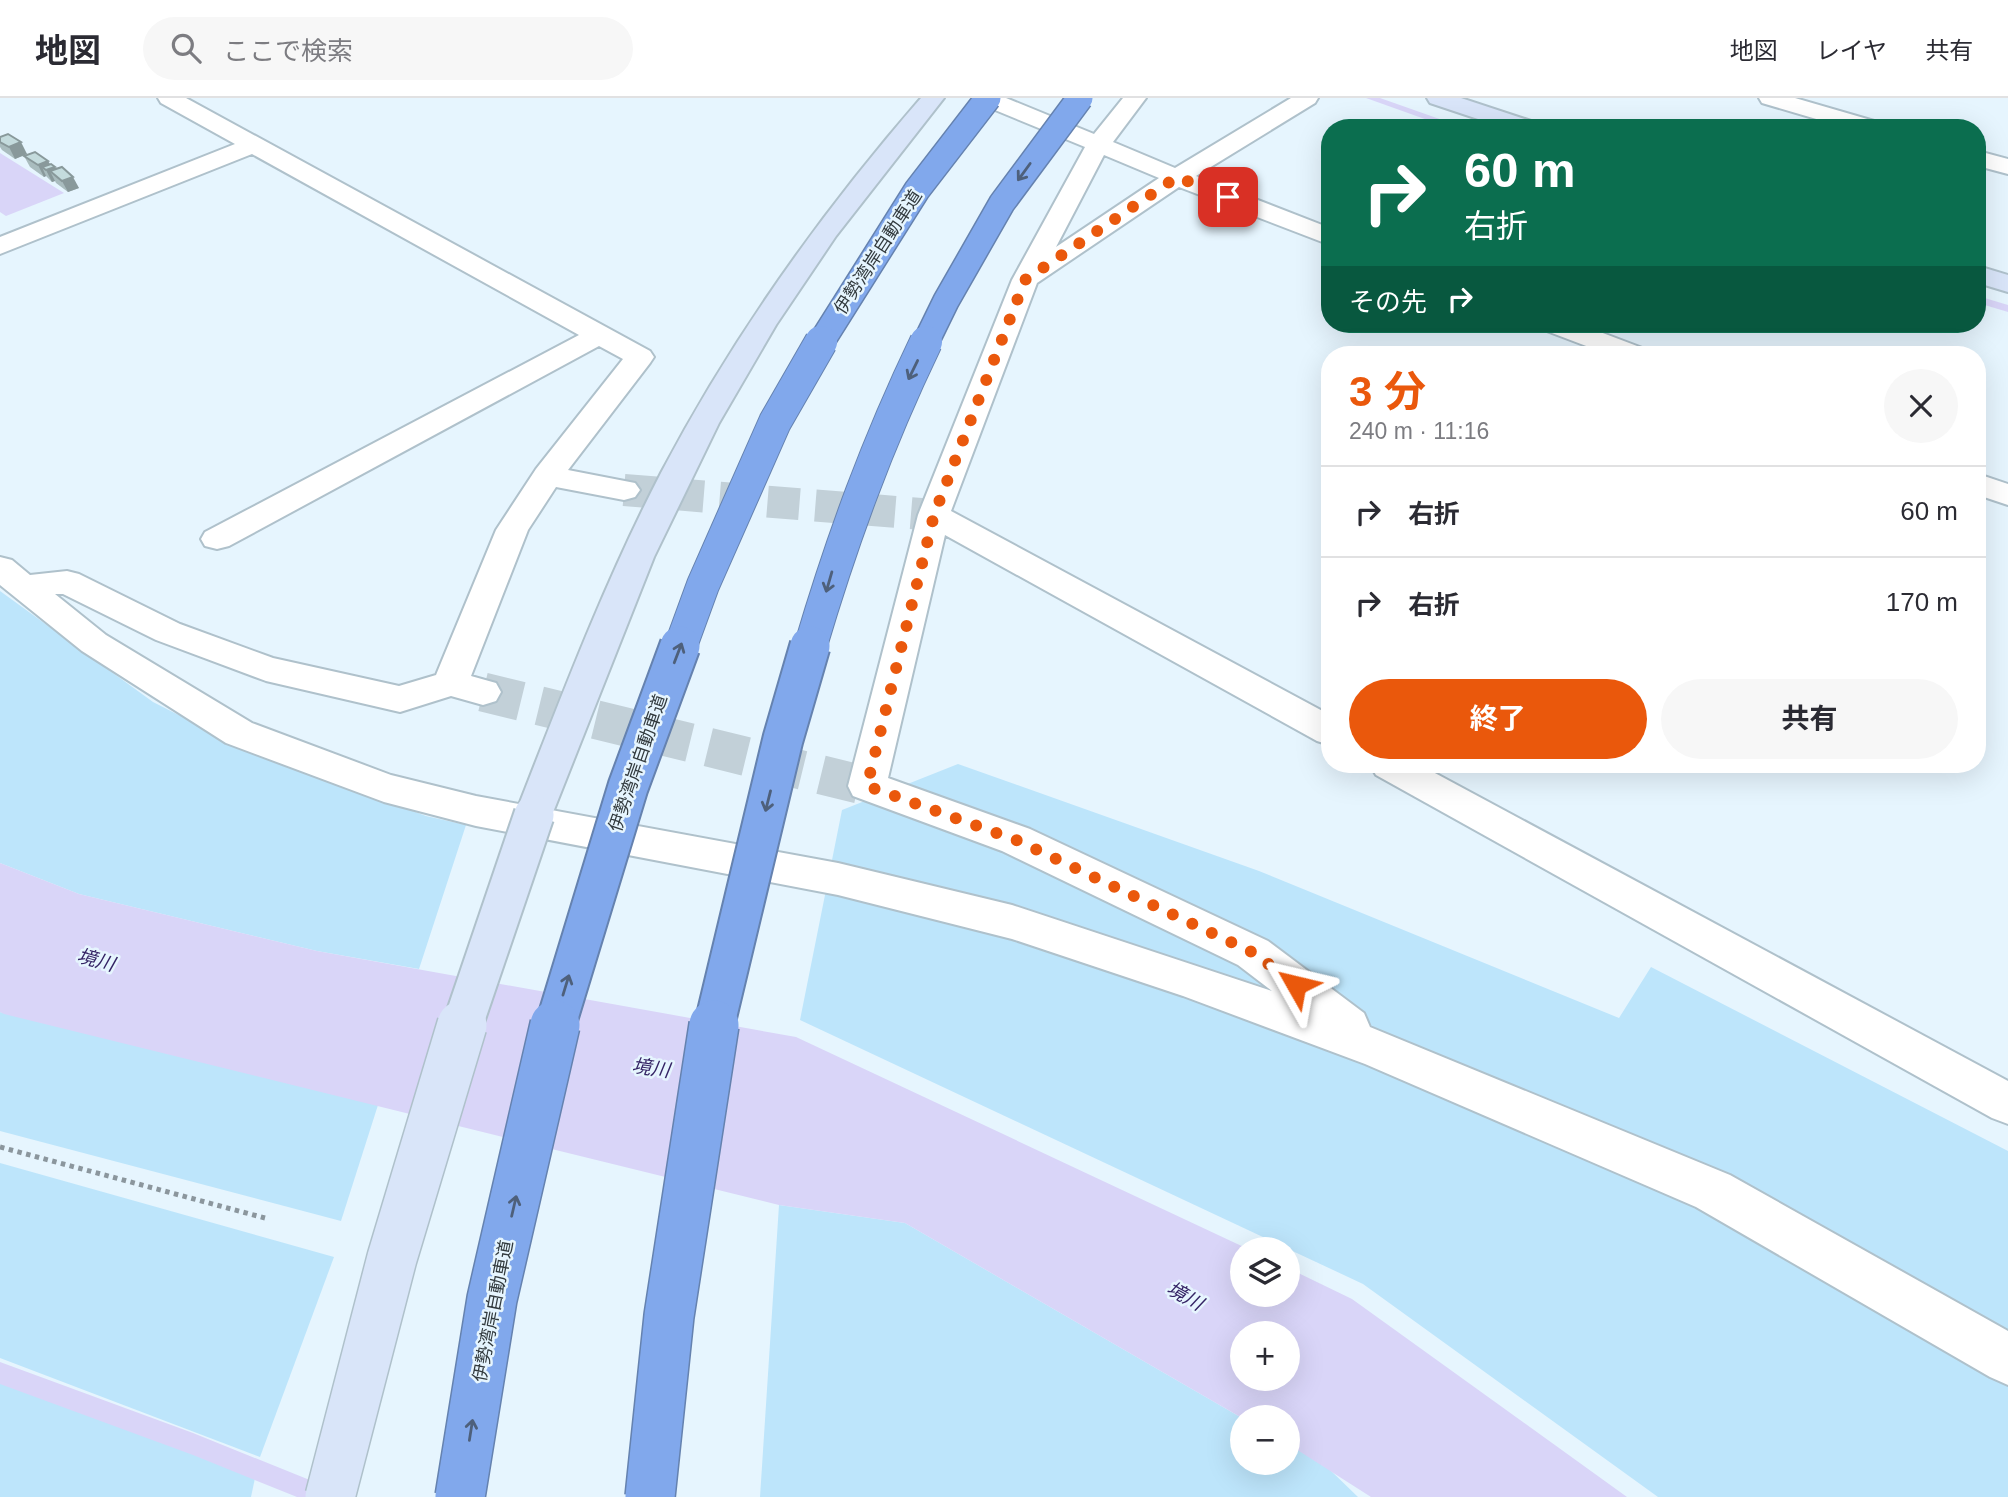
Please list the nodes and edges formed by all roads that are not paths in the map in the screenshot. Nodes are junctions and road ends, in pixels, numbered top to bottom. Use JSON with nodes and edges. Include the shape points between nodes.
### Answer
{"nodes":[{"id":1,"x":169,"y":98,"type":"edge"},
{"id":2,"x":933,"y":98,"type":"edge"},
{"id":3,"x":987,"y":98,"type":"edge"},
{"id":4,"x":1080,"y":98,"type":"edge"},
{"id":5,"x":1135,"y":98,"type":"edge"},
{"id":6,"x":1307,"y":98,"type":"edge"},
{"id":7,"x":1438,"y":98,"type":"edge"},
{"id":8,"x":1770,"y":98,"type":"edge"},
{"id":9,"x":1502,"y":119,"type":"edge"},
{"id":10,"x":1842,"y":119,"type":"edge"},
{"id":11,"x":255,"y":144,"type":"junction"},
{"id":12,"x":1098,"y":145,"type":"junction"},
{"id":13,"x":1986,"y":160,"type":"edge"},
{"id":14,"x":2008,"y":167,"type":"edge"},
{"id":15,"x":1177,"y":177,"type":"junction"},
{"id":16,"x":1321,"y":233,"type":"edge"},
{"id":17,"x":0,"y":246,"type":"edge"},
{"id":18,"x":1986,"y":277,"type":"edge"},
{"id":19,"x":1025,"y":280,"type":"junction"},
{"id":20,"x":2008,"y":284,"type":"edge"},
{"id":21,"x":1578,"y":333,"type":"edge"},
{"id":22,"x":599,"y":335,"type":"junction"},
{"id":23,"x":1611,"y":346,"type":"edge"},
{"id":24,"x":547,"y":476,"type":"junction"},
{"id":25,"x":1986,"y":487,"type":"edge"},
{"id":26,"x":624,"y":490,"type":"tunnel mouth"},
{"id":27,"x":2008,"y":495,"type":"edge"},
{"id":28,"x":934,"y":515,"type":"junction"},
{"id":29,"x":217,"y":539,"type":"dead end"},
{"id":30,"x":10,"y":578,"type":"edge"},
{"id":31,"x":1321,"y":727,"type":"edge"},
{"id":32,"x":1404,"y":773,"type":"edge"},
{"id":33,"x":1381,"y":1050,"type":"junction"},
{"id":34,"x":2008,"y":1104,"type":"edge"},
{"id":35,"x":2008,"y":1359,"type":"edge"},
{"id":36,"x":330,"y":1497,"type":"edge"},
{"id":37,"x":460,"y":1497,"type":"edge"},
{"id":38,"x":650,"y":1497,"type":"edge"}],
"edges":[{"from":1,"to":11,"type":"street"},
{"from":2,"to":36,"type":"street","bridge":true,"via":[[883,155],[809,255],[749,347],[677,473],[615,609],[534,814],[446,1073]]},
{"from":3,"to":12,"type":"street"},
{"from":37,"to":3,"type":"highway","name":"伊勢湾岸自動車道","one_way":true,"bridge":true,"via":[[492,1299],[560,1004],[628,787],[703,586],[775,422],[846,299],[917,190]]},
{"from":4,"to":38,"type":"highway","one_way":true,"bridge":true,"via":[[1003,203],[946,301],[890,416],[839,549],[783,739],[718,1002],[669,1316]]},
{"from":5,"to":12,"type":"street"},
{"from":6,"to":15,"type":"street"},
{"from":7,"to":9,"type":"street"},
{"from":8,"to":10,"type":"street"},
{"from":11,"to":17,"type":"street"},
{"from":11,"to":22,"type":"street"},
{"from":12,"to":15,"type":"street"},
{"from":12,"to":19,"type":"street"},
{"from":13,"to":14,"type":"street"},
{"from":15,"to":16,"type":"street"},
{"from":15,"to":19,"type":"street"},
{"from":18,"to":20,"type":"street"},
{"from":19,"to":28,"type":"street"},
{"from":21,"to":23,"type":"street"},
{"from":22,"to":24,"type":"street","via":[[640,357]]},
{"from":22,"to":29,"type":"street"},
{"from":24,"to":26,"type":"street"},
{"from":24,"to":30,"type":"street","via":[[512,530],[466,688],[400,699],[265,668],[168,632],[67,582]]},
{"from":25,"to":27,"type":"street"},
{"from":28,"to":31,"type":"street"},
{"from":28,"to":33,"type":"street","via":[[867,786],[1016,840],[1254,953]]},
{"from":30,"to":33,"type":"street","via":[[94,643],[239,733],[384,788],[476,811],[838,879],[1012,922],[1193,981]]},
{"from":32,"to":34,"type":"street"},
{"from":33,"to":35,"type":"street","via":[[1713,1191]]}]}
